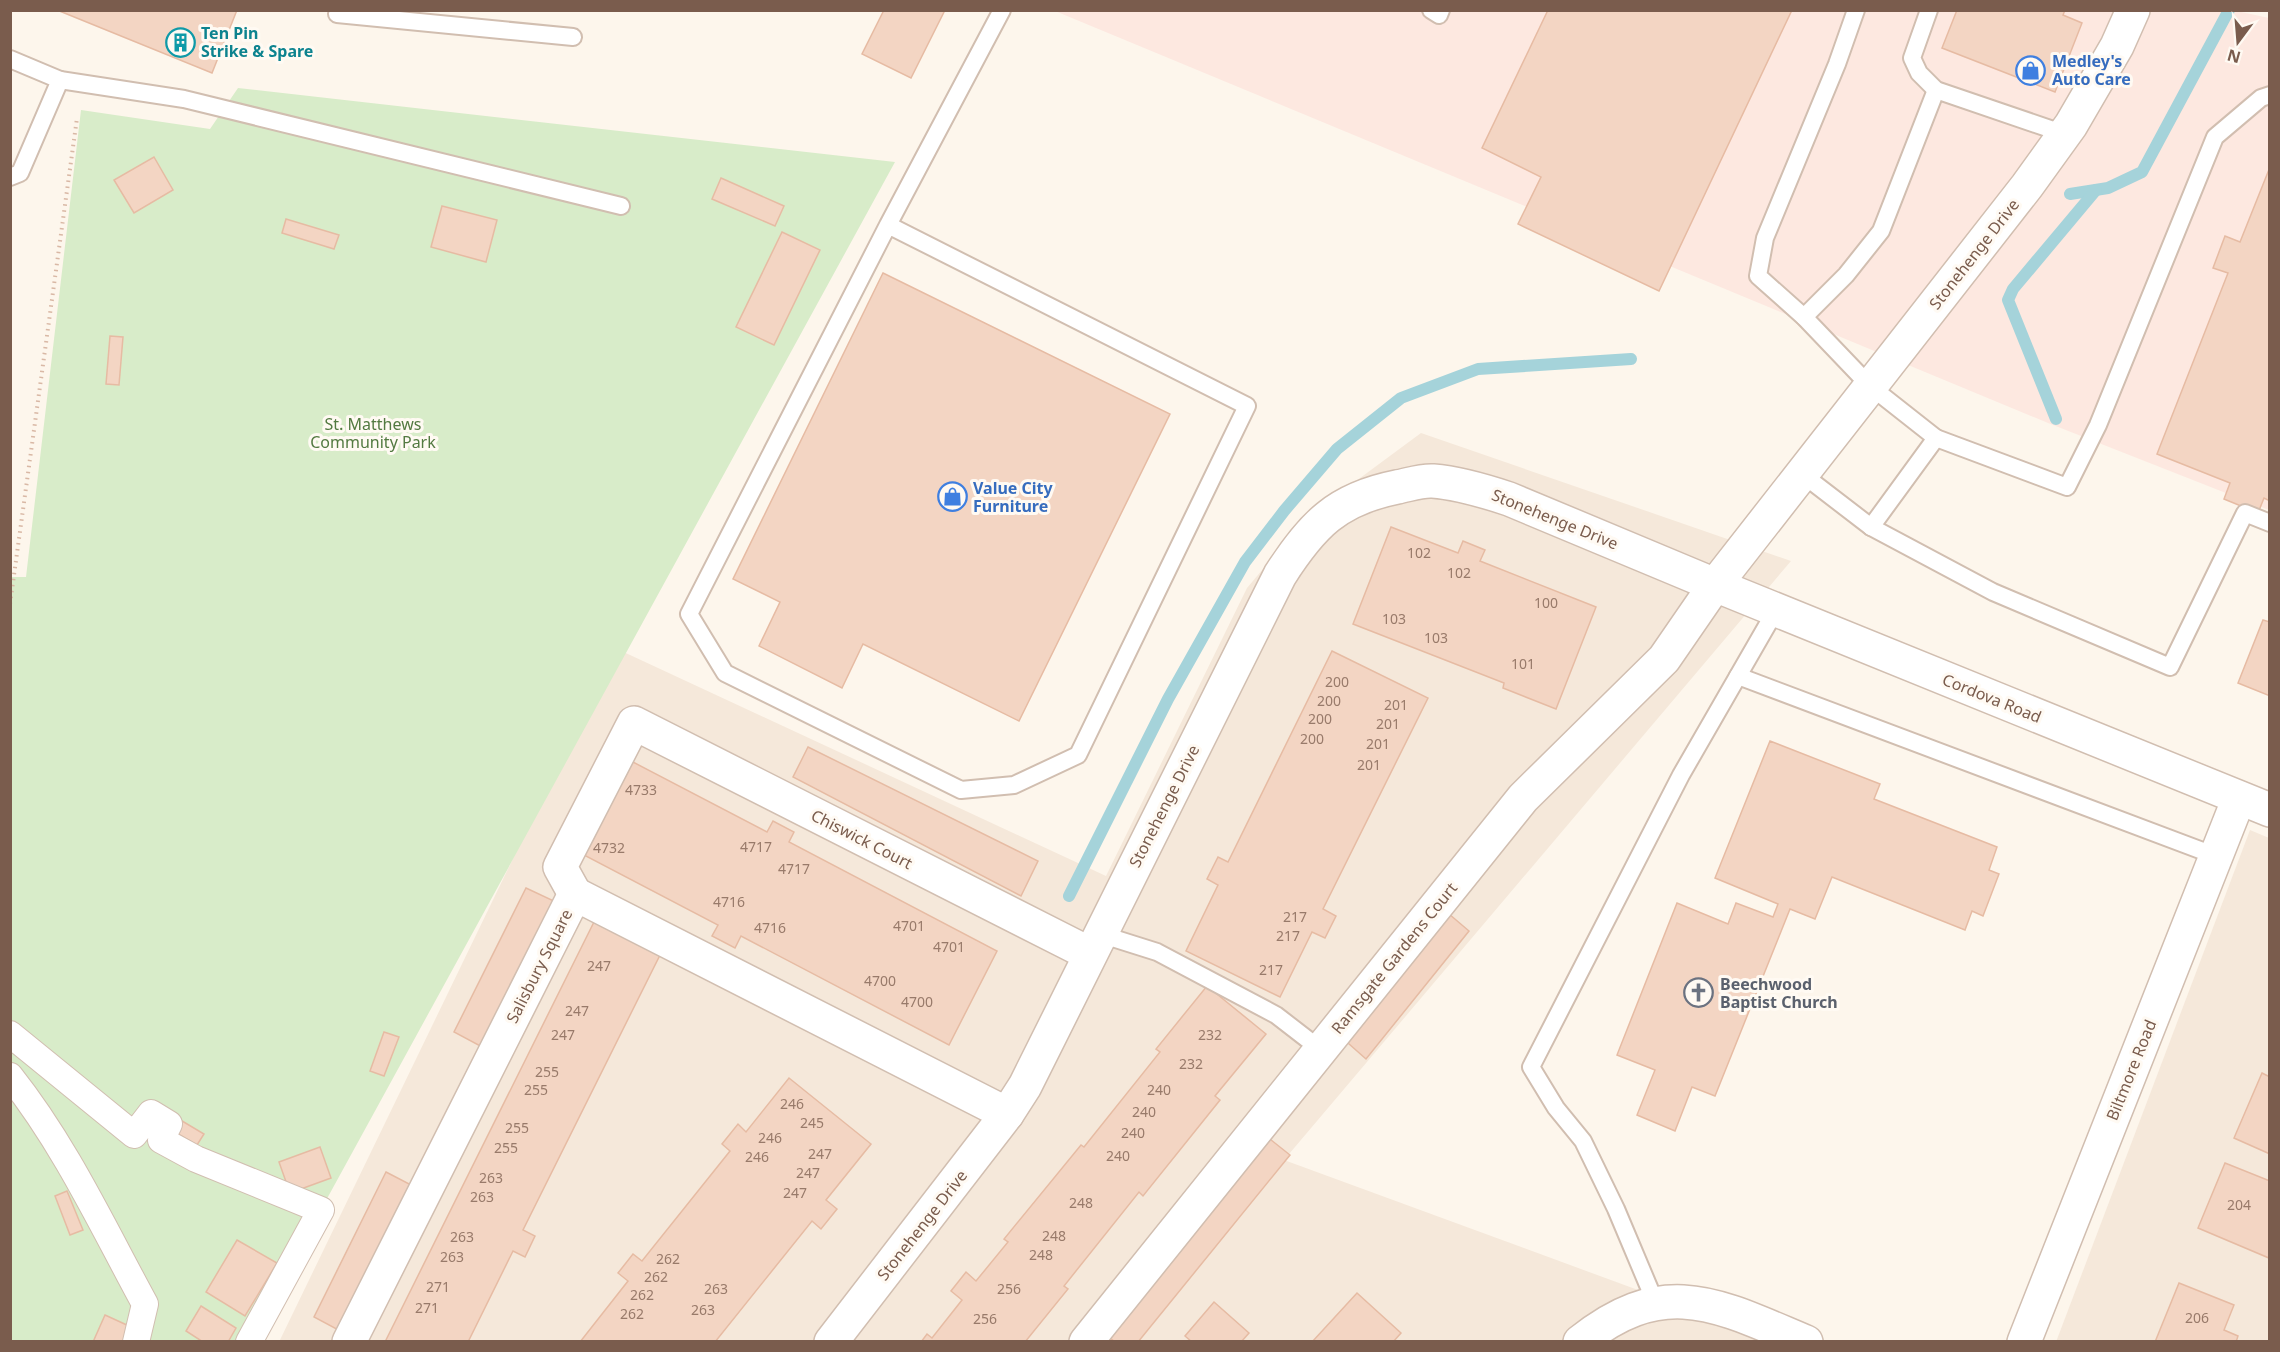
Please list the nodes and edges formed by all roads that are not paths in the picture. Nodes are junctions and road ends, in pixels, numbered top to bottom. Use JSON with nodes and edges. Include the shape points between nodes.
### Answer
{"nodes":[{"id":1,"x":1002,"y":10,"type":"edge"},
{"id":2,"x":1431,"y":10,"type":"edge"},
{"id":3,"x":1441,"y":10,"type":"edge"},
{"id":4,"x":1856,"y":10,"type":"edge"},
{"id":5,"x":1929,"y":10,"type":"edge"},
{"id":6,"x":2133,"y":10,"type":"edge"},
{"id":7,"x":337,"y":14,"type":"dead end"},
{"id":8,"x":433,"y":17,"type":"edge"},
{"id":9,"x":573,"y":37,"type":"dead end"},
{"id":10,"x":10,"y":59,"type":"edge"},
{"id":11,"x":60,"y":80,"type":"junction"},
{"id":12,"x":1936,"y":90,"type":"junction"},
{"id":13,"x":2270,"y":95,"type":"edge"},
{"id":14,"x":2065,"y":134,"type":"junction"},
{"id":15,"x":14,"y":173,"type":"edge"},
{"id":16,"x":621,"y":206,"type":"dead end"},
{"id":17,"x":888,"y":225,"type":"junction"},
{"id":18,"x":1804,"y":316,"type":"junction"},
{"id":19,"x":1870,"y":386,"type":"junction"},
{"id":20,"x":1936,"y":438,"type":"junction"},
{"id":21,"x":1802,"y":474,"type":"junction"},
{"id":22,"x":2270,"y":523,"type":"edge"},
{"id":23,"x":1871,"y":527,"type":"junction"},
{"id":24,"x":1714,"y":585,"type":"junction"},
{"id":25,"x":1776,"y":610,"type":"junction"},
{"id":26,"x":1738,"y":676,"type":"junction"},
{"id":27,"x":2239,"y":798,"type":"junction"},
{"id":28,"x":2270,"y":810,"type":"edge"},
{"id":29,"x":2216,"y":856,"type":"junction"},
{"id":30,"x":575,"y":894,"type":"junction"},
{"id":31,"x":1095,"y":944,"type":"junction"},
{"id":32,"x":10,"y":1034,"type":"edge"},
{"id":33,"x":1320,"y":1049,"type":"junction"},
{"id":34,"x":10,"y":1076,"type":"edge"},
{"id":35,"x":1007,"y":1114,"type":"junction"},
{"id":36,"x":1656,"y":1304,"type":"junction"},
{"id":37,"x":136,"y":1341,"type":"edge"},
{"id":38,"x":249,"y":1341,"type":"edge"},
{"id":39,"x":349,"y":1341,"type":"edge"},
{"id":40,"x":831,"y":1341,"type":"edge"},
{"id":41,"x":1086,"y":1341,"type":"edge"},
{"id":42,"x":1580,"y":1341,"type":"edge"},
{"id":43,"x":1806,"y":1341,"type":"edge"},
{"id":44,"x":2024,"y":1341,"type":"edge"}],
"edges":[{"from":1,"to":17,"type":"lane"},
{"from":2,"to":3,"type":"lane","via":[[1439,15]]},
{"from":4,"to":18,"type":"lane","via":[[1766,238],[1758,276]]},
{"from":5,"to":12,"type":"lane","via":[[1912,58],[1919,73]]},
{"from":6,"to":14,"type":"street","name":"Stonehenge Drive","via":[[2117,46]]},
{"from":7,"to":8,"type":"lane"},
{"from":8,"to":9,"type":"lane"},
{"from":10,"to":11,"type":"lane"},
{"from":11,"to":15,"type":"lane"},
{"from":11,"to":16,"type":"lane","via":[[184,99]]},
{"from":12,"to":14,"type":"lane"},
{"from":12,"to":18,"type":"lane","via":[[1881,231],[1846,276]]},
{"from":13,"to":20,"type":"lane","via":[[2261,98],[2215,137],[2098,425],[2067,487]]},
{"from":14,"to":19,"type":"street","name":"Stonehenge Drive"},
{"from":17,"to":17,"type":"lane","via":[[1247,406],[1078,755],[1014,785],[961,790],[725,674],[689,614]]},
{"from":18,"to":19,"type":"lane"},
{"from":19,"to":20,"type":"lane"},
{"from":19,"to":21,"type":"street","name":"Stonehenge Drive"},
{"from":20,"to":23,"type":"lane"},
{"from":21,"to":23,"type":"lane"},
{"from":21,"to":24,"type":"street","name":"Stonehenge Drive"},
{"from":22,"to":23,"type":"lane","via":[[2245,513],[2170,667],[1993,592]]},
{"from":24,"to":25,"type":"street","name":"Cordova Road"},
{"from":24,"to":31,"type":"street","name":"Stonehenge Drive","via":[[1480,489],[1431,480],[1372,492],[1351,501],[1326,517],[1280,574]]},
{"from":24,"to":33,"type":"street","name":"Ramsgate Gardens Court","via":[[1664,659],[1523,798]]},
{"from":25,"to":26,"type":"lane"},
{"from":25,"to":27,"type":"street","name":"Cordova Road"},
{"from":26,"to":29,"type":"lane"},
{"from":26,"to":36,"type":"lane","via":[[1681,775],[1531,1067],[1556,1108],[1583,1141]]},
{"from":27,"to":28,"type":"street","name":"Cordova Road"},
{"from":27,"to":29,"type":"street","name":"Biltmore Road"},
{"from":29,"to":44,"type":"street","name":"Biltmore Road"},
{"from":30,"to":31,"type":"street","name":"Chiswick Court","via":[[560,867],[634,723]]},
{"from":30,"to":35,"type":"street","name":"Salisbury Square"},
{"from":30,"to":39,"type":"street","name":"Salisbury Square"},
{"from":31,"to":33,"type":"lane","via":[[1157,951],[1276,1015]]},
{"from":31,"to":35,"type":"street","name":"Stonehenge Drive","via":[[1025,1086]]},
{"from":32,"to":38,"type":"street","via":[[134,1135],[151,1113],[169,1124],[161,1140],[196,1159],[321,1210]]},
{"from":33,"to":41,"type":"street","name":"Ramsgate Gardens Court"},
{"from":34,"to":37,"type":"street","via":[[29,1099],[75,1174],[145,1304]]},
{"from":35,"to":40,"type":"street","name":"Stonehenge Drive"},
{"from":36,"to":42,"type":"street","via":[[1638,1307],[1603,1323]]},
{"from":36,"to":43,"type":"street","via":[[1706,1304]]}]}
